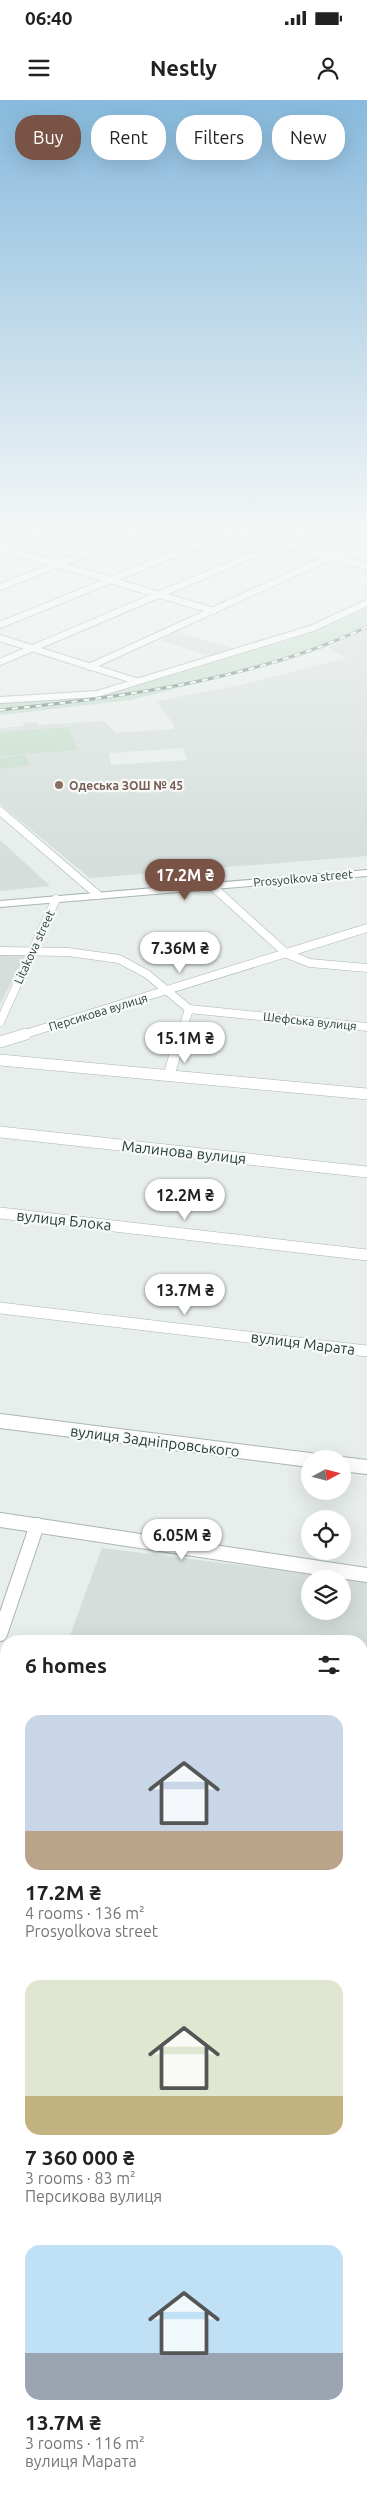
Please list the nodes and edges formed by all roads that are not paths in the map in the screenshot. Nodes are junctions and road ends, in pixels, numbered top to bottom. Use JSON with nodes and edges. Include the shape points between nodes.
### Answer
{"nodes":[{"id":1,"x":19,"y":644,"type":"edge"},
{"id":2,"x":40,"y":644,"type":"edge"},
{"id":3,"x":141,"y":644,"type":"edge"},
{"id":4,"x":260,"y":644,"type":"edge"},
{"id":5,"x":31,"y":648,"type":"junction"},
{"id":6,"x":0,"y":662,"type":"edge"},
{"id":7,"x":90,"y":667,"type":"junction"},
{"id":8,"x":136,"y":682,"type":"junction"},
{"id":9,"x":0,"y":700,"type":"edge"},
{"id":10,"x":0,"y":811,"type":"edge"},
{"id":11,"x":367,"y":873,"type":"edge"},
{"id":12,"x":212,"y":886,"type":"junction"},
{"id":13,"x":98,"y":895,"type":"junction"},
{"id":14,"x":56,"y":899,"type":"junction"},
{"id":15,"x":0,"y":904,"type":"edge"},
{"id":16,"x":367,"y":928,"type":"edge"},
{"id":17,"x":0,"y":950,"type":"edge"},
{"id":18,"x":31,"y":950,"type":"junction"},
{"id":19,"x":287,"y":954,"type":"junction"},
{"id":20,"x":367,"y":968,"type":"edge"},
{"id":21,"x":168,"y":990,"type":"junction"},
{"id":22,"x":189,"y":1010,"type":"junction"},
{"id":23,"x":0,"y":1022,"type":"edge"},
{"id":24,"x":367,"y":1026,"type":"edge"},
{"id":25,"x":0,"y":1042,"type":"edge"},
{"id":26,"x":0,"y":1060,"type":"edge"},
{"id":27,"x":169,"y":1075,"type":"junction"},
{"id":28,"x":367,"y":1094,"type":"edge"},
{"id":29,"x":0,"y":1132,"type":"edge"},
{"id":30,"x":367,"y":1172,"type":"edge"},
{"id":31,"x":0,"y":1213,"type":"edge"},
{"id":32,"x":367,"y":1255,"type":"edge"},
{"id":33,"x":0,"y":1308,"type":"edge"},
{"id":34,"x":367,"y":1351,"type":"edge"},
{"id":35,"x":0,"y":1421,"type":"edge"},
{"id":36,"x":301,"y":1459,"type":"edge"},
{"id":37,"x":351,"y":1465,"type":"edge"},
{"id":38,"x":367,"y":1467,"type":"edge"},
{"id":39,"x":0,"y":1520,"type":"edge"},
{"id":40,"x":37,"y":1525,"type":"junction"},
{"id":41,"x":367,"y":1575,"type":"edge"},
{"id":42,"x":0,"y":1634,"type":"edge"}],
"edges":[{"from":1,"to":5,"type":"street"},
{"from":2,"to":5,"type":"street"},
{"from":3,"to":7,"type":"street"},
{"from":4,"to":8,"type":"street"},
{"from":5,"to":6,"type":"street"},
{"from":5,"to":7,"type":"street"},
{"from":7,"to":8,"type":"street"},
{"from":8,"to":9,"type":"street","via":[[97,694]]},
{"from":10,"to":13,"type":"street"},
{"from":11,"to":12,"type":"street","name":"Prosyolkova street"},
{"from":12,"to":13,"type":"street","name":"Prosyolkova street"},
{"from":12,"to":19,"type":"street"},
{"from":13,"to":14,"type":"street","name":"Prosyolkova street"},
{"from":14,"to":15,"type":"street","name":"Prosyolkova street"},
{"from":14,"to":18,"type":"street","name":"Litakova street"},
{"from":16,"to":19,"type":"street","name":"Персикова вулиця"},
{"from":17,"to":18,"type":"street"},
{"from":18,"to":21,"type":"street","via":[[102,956],[132,964]]},
{"from":18,"to":23,"type":"street","name":"Litakova street"},
{"from":19,"to":20,"type":"street","via":[[310,963]]},
{"from":19,"to":21,"type":"street","name":"Персикова вулиця"},
{"from":21,"to":22,"type":"street"},
{"from":21,"to":25,"type":"street","name":"Персикова вулиця"},
{"from":22,"to":24,"type":"street","name":"Шефська вулиця"},
{"from":22,"to":27,"type":"street"},
{"from":26,"to":27,"type":"street"},
{"from":27,"to":28,"type":"street"},
{"from":29,"to":30,"type":"street","name":"Малинова вулиця"},
{"from":31,"to":32,"type":"street","name":"вулиця Блока"},
{"from":33,"to":34,"type":"street","name":"вулиця Марата"},
{"from":35,"to":36,"type":"street","name":"вулиця Задніпровського"},
{"from":37,"to":38,"type":"street"},
{"from":39,"to":40,"type":"street"},
{"from":40,"to":41,"type":"street"},
{"from":40,"to":42,"type":"street"}]}
